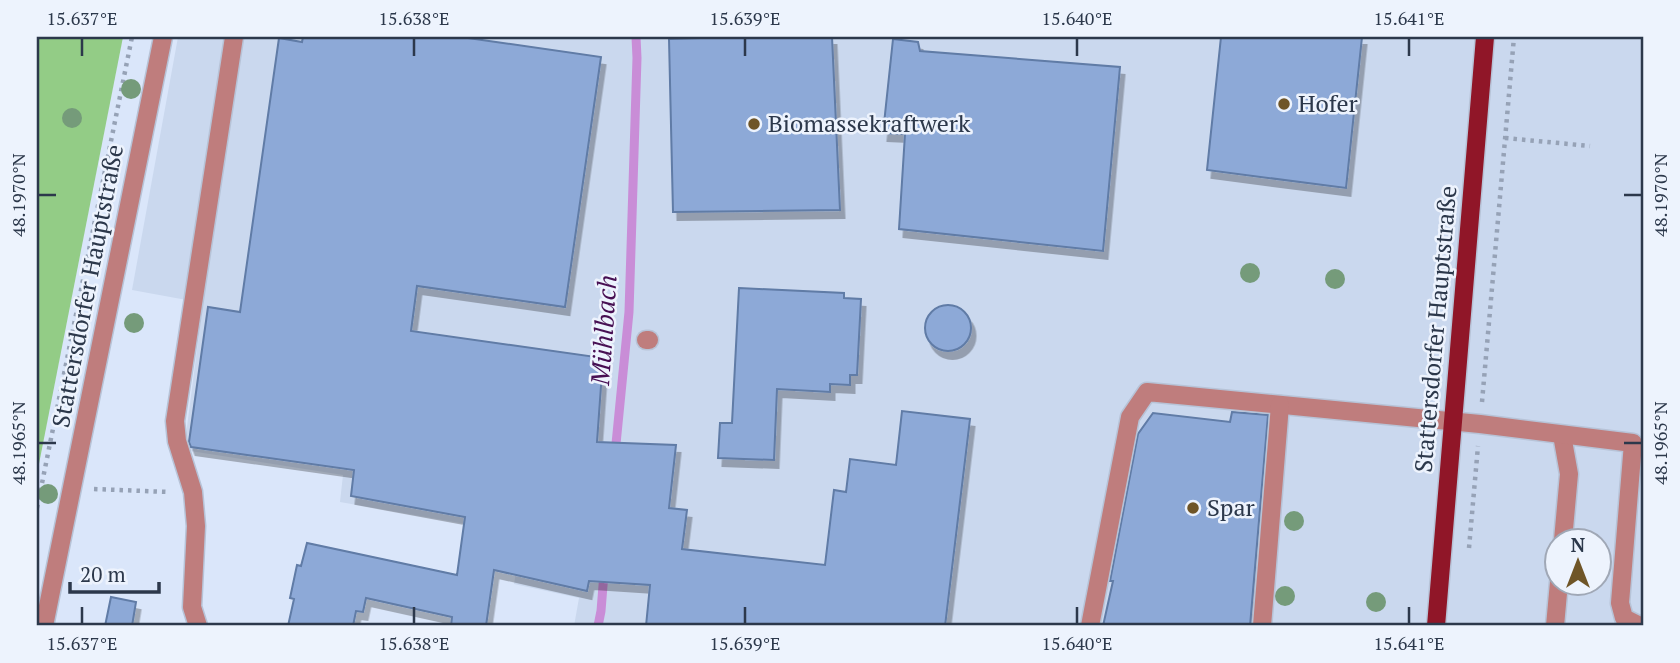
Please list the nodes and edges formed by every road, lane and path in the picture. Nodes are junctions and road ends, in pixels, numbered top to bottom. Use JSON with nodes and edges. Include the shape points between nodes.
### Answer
{"nodes":[{"id":1,"x":132,"y":37,"type":"edge"},
{"id":2,"x":163,"y":37,"type":"edge"},
{"id":3,"x":234,"y":37,"type":"edge"},
{"id":4,"x":1485,"y":37,"type":"edge"},
{"id":5,"x":1514,"y":37,"type":"edge"},
{"id":6,"x":1505,"y":138,"type":"junction"},
{"id":7,"x":1590,"y":146,"type":"dead end"},
{"id":8,"x":1280,"y":405,"type":"junction"},
{"id":9,"x":1453,"y":422,"type":"junction"},
{"id":10,"x":1480,"y":424,"type":"junction"},
{"id":11,"x":1562,"y":435,"type":"junction"},
{"id":12,"x":72,"y":488,"type":"junction"},
{"id":13,"x":193,"y":492,"type":"junction"},
{"id":14,"x":37,"y":508,"type":"edge"},
{"id":15,"x":1564,"y":526,"type":"edge"},
{"id":16,"x":1468,"y":559,"type":"dead end"},
{"id":17,"x":1558,"y":596,"type":"edge"},
{"id":18,"x":1643,"y":625,"type":"edge"},
{"id":19,"x":44,"y":626,"type":"edge"},
{"id":20,"x":198,"y":626,"type":"edge"},
{"id":21,"x":1090,"y":626,"type":"edge"},
{"id":22,"x":1262,"y":626,"type":"edge"},
{"id":23,"x":1436,"y":626,"type":"edge"},
{"id":24,"x":1555,"y":626,"type":"edge"}],
"edges":[{"from":1,"to":14,"type":"path"},
{"from":2,"to":12,"type":"street","name":"Stattersdorfer Hauptstraße"},
{"from":3,"to":13,"type":"street","via":[[175,421]]},
{"from":4,"to":9,"type":"main road","name":"Stattersdorfer Hauptstraße"},
{"from":5,"to":6,"type":"path"},
{"from":6,"to":7,"type":"path"},
{"from":6,"to":10,"type":"path"},
{"from":8,"to":9,"type":"street"},
{"from":8,"to":21,"type":"street","via":[[1147,392],[1130,417]]},
{"from":8,"to":22,"type":"street"},
{"from":9,"to":10,"type":"street"},
{"from":9,"to":23,"type":"main road","name":"Stattersdorfer Hauptstraße"},
{"from":10,"to":11,"type":"street"},
{"from":10,"to":16,"type":"path"},
{"from":11,"to":15,"type":"street","via":[[1569,474]]},
{"from":11,"to":18,"type":"street","via":[[1633,443],[1620,603],[1624,618]]},
{"from":12,"to":13,"type":"path"},
{"from":12,"to":19,"type":"street","name":"Stattersdorfer Hauptstraße"},
{"from":13,"to":20,"type":"street","via":[[192,607]]},
{"from":17,"to":24,"type":"street"}]}
